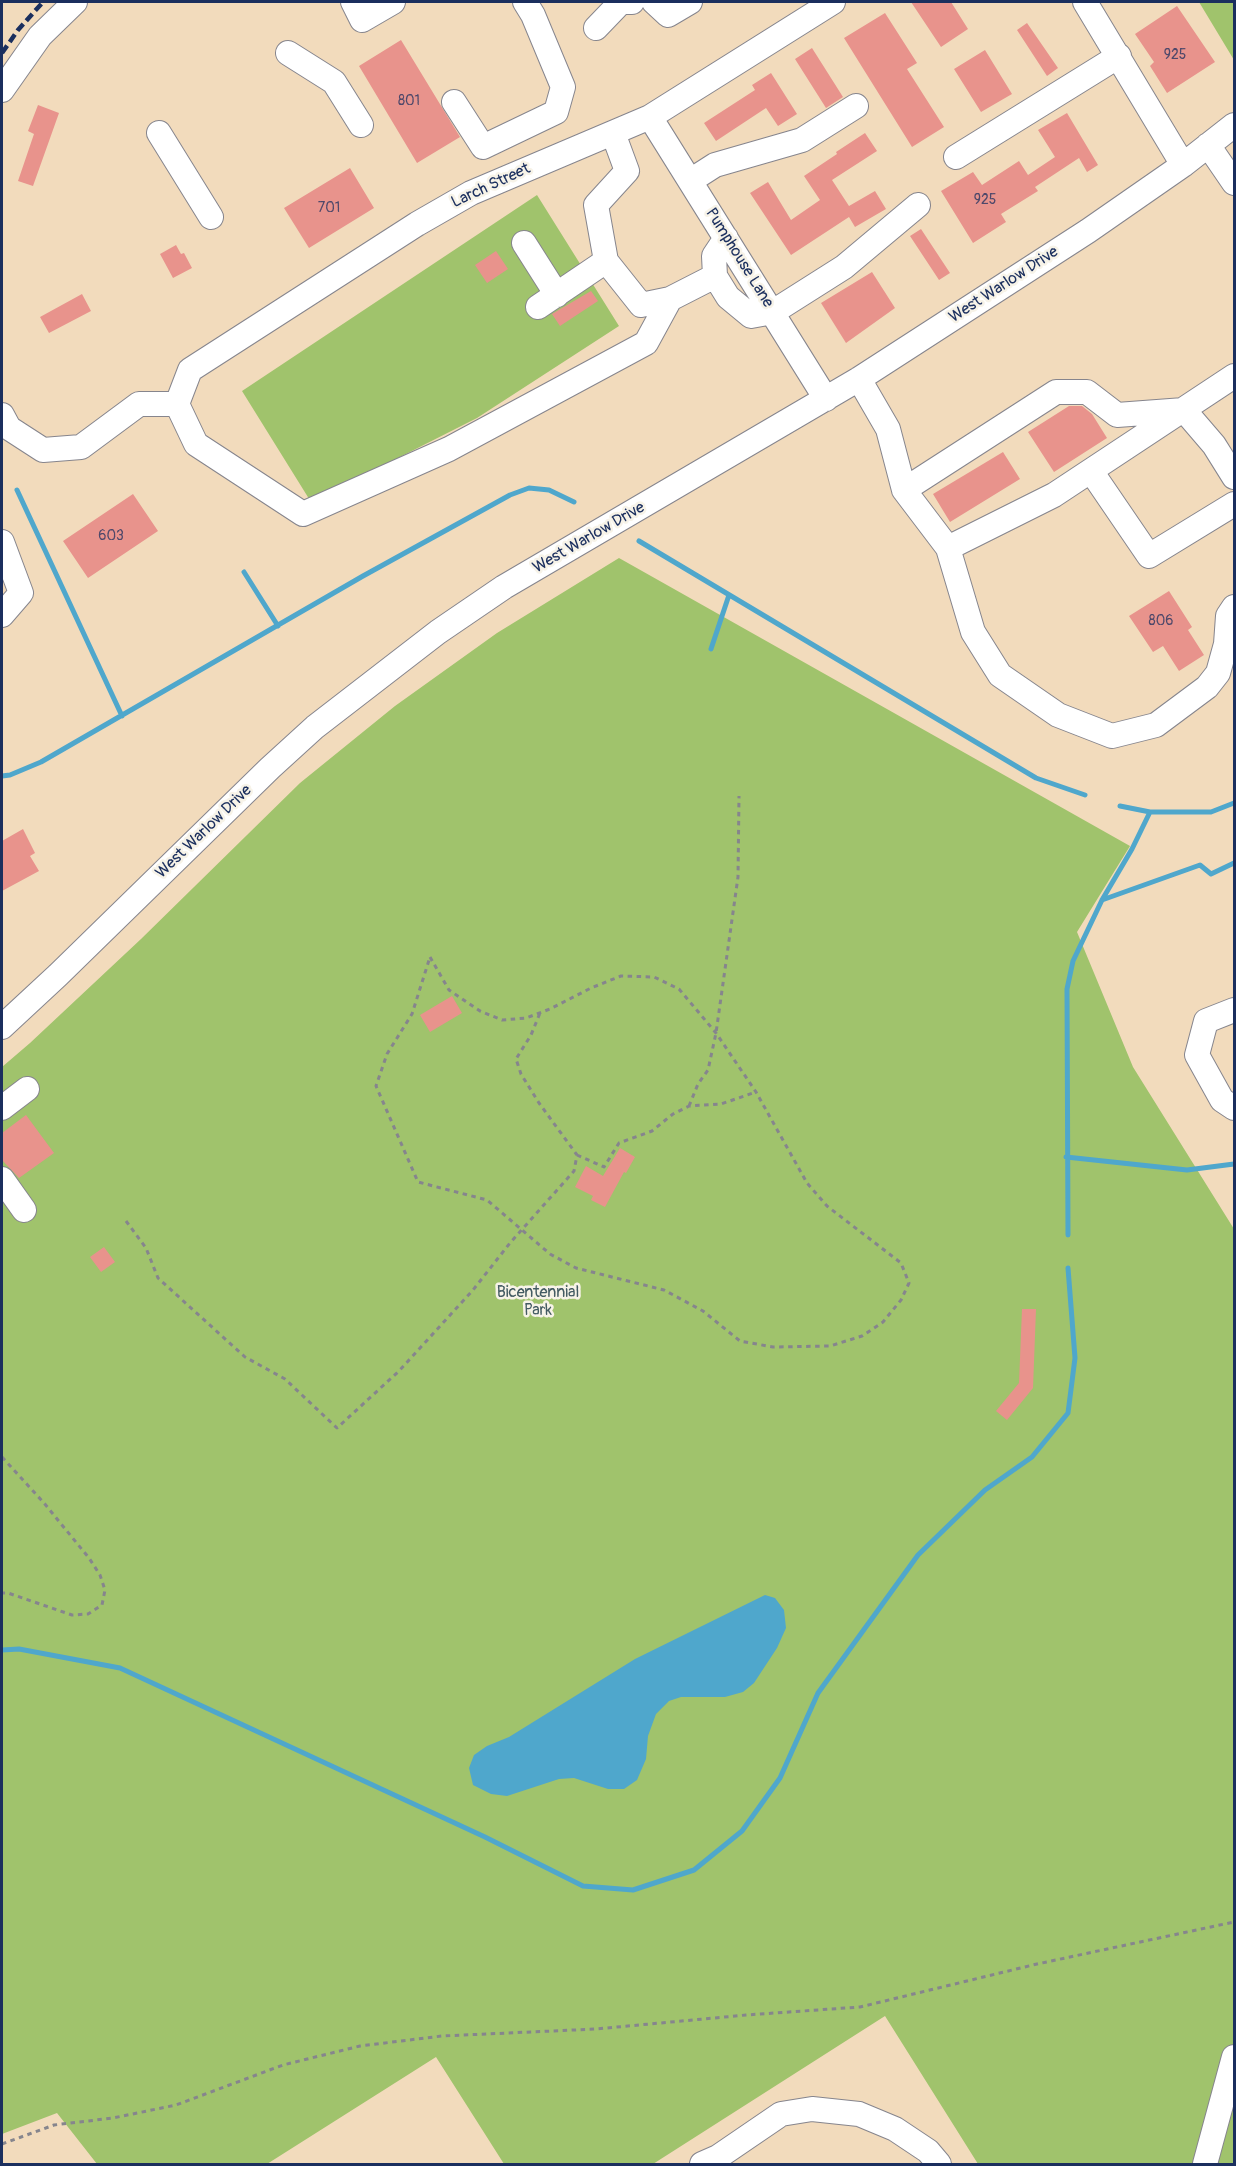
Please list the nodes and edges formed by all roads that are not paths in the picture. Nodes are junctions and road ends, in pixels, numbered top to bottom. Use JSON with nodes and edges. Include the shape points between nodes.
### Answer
{"nodes":[{"id":1,"x":75,"y":2,"type":"edge"},
{"id":2,"x":353,"y":2,"type":"edge"},
{"id":3,"x":393,"y":2,"type":"edge"},
{"id":4,"x":525,"y":2,"type":"edge"},
{"id":5,"x":624,"y":2,"type":"edge"},
{"id":6,"x":654,"y":2,"type":"edge"},
{"id":7,"x":690,"y":2,"type":"edge"},
{"id":8,"x":833,"y":2,"type":"edge"},
{"id":9,"x":1085,"y":2,"type":"edge"},
{"id":10,"x":596,"y":28,"type":"dead end"},
{"id":11,"x":288,"y":52,"type":"dead end"},
{"id":12,"x":1119,"y":56,"type":"junction"},
{"id":13,"x":2,"y":90,"type":"edge"},
{"id":14,"x":454,"y":102,"type":"dead end"},
{"id":15,"x":856,"y":106,"type":"dead end"},
{"id":16,"x":650,"y":117,"type":"junction"},
{"id":17,"x":361,"y":125,"type":"dead end"},
{"id":18,"x":1234,"y":125,"type":"edge"},
{"id":19,"x":159,"y":133,"type":"dead end"},
{"id":20,"x":613,"y":133,"type":"junction"},
{"id":21,"x":1208,"y":145,"type":"junction"},
{"id":22,"x":956,"y":157,"type":"dead end"},
{"id":23,"x":1183,"y":165,"type":"junction"},
{"id":24,"x":690,"y":181,"type":"junction"},
{"id":25,"x":1234,"y":183,"type":"edge"},
{"id":26,"x":918,"y":205,"type":"dead end"},
{"id":27,"x":211,"y":217,"type":"dead end"},
{"id":28,"x":726,"y":238,"type":"junction"},
{"id":29,"x":524,"y":243,"type":"dead end"},
{"id":30,"x":606,"y":261,"type":"junction"},
{"id":31,"x":715,"y":276,"type":"junction"},
{"id":32,"x":670,"y":299,"type":"junction"},
{"id":33,"x":773,"y":312,"type":"junction"},
{"id":34,"x":1234,"y":376,"type":"edge"},
{"id":35,"x":859,"y":379,"type":"junction"},
{"id":36,"x":826,"y":399,"type":"junction"},
{"id":37,"x":177,"y":404,"type":"junction"},
{"id":38,"x":1185,"y":410,"type":"junction"},
{"id":39,"x":4,"y":426,"type":"edge"},
{"id":40,"x":1092,"y":471,"type":"junction"},
{"id":41,"x":1234,"y":477,"type":"edge"},
{"id":42,"x":904,"y":490,"type":"junction"},
{"id":43,"x":1234,"y":504,"type":"edge"},
{"id":44,"x":2,"y":542,"type":"edge"},
{"id":45,"x":948,"y":548,"type":"junction"},
{"id":46,"x":1234,"y":607,"type":"edge"},
{"id":47,"x":2,"y":615,"type":"edge"},
{"id":48,"x":1234,"y":1010,"type":"edge"},
{"id":49,"x":2,"y":1027,"type":"edge"},
{"id":50,"x":27,"y":1089,"type":"dead end"},
{"id":51,"x":2,"y":1108,"type":"edge"},
{"id":52,"x":1234,"y":1108,"type":"edge"},
{"id":53,"x":2,"y":1179,"type":"edge"},
{"id":54,"x":24,"y":1210,"type":"dead end"},
{"id":55,"x":1234,"y":2057,"type":"edge"},
{"id":56,"x":714,"y":2162,"type":"edge"},
{"id":57,"x":939,"y":2164,"type":"edge"},
{"id":58,"x":1205,"y":2164,"type":"edge"}],
"edges":[{"from":1,"to":13,"type":"street","via":[[40,36]]},
{"from":2,"to":3,"type":"street","via":[[362,20]]},
{"from":4,"to":14,"type":"street","via":[[563,87],[556,112],[483,147]]},
{"from":5,"to":10,"type":"street"},
{"from":6,"to":7,"type":"street","via":[[668,15]]},
{"from":8,"to":16,"type":"street","name":"Larch Street"},
{"from":9,"to":12,"type":"street"},
{"from":11,"to":17,"type":"street","via":[[334,82]]},
{"from":12,"to":22,"type":"street"},
{"from":12,"to":23,"type":"street"},
{"from":15,"to":24,"type":"street","via":[[802,140],[715,165]]},
{"from":16,"to":20,"type":"street","name":"Larch Street"},
{"from":16,"to":24,"type":"street","name":"Pumphouse Lane"},
{"from":18,"to":21,"type":"street","name":"West Warlow Drive"},
{"from":19,"to":27,"type":"street"},
{"from":20,"to":30,"type":"street","via":[[627,171],[596,205]]},
{"from":20,"to":37,"type":"street","name":"Larch Street","via":[[471,193],[417,224],[190,370]]},
{"from":21,"to":23,"type":"street","name":"West Warlow Drive"},
{"from":21,"to":25,"type":"street"},
{"from":23,"to":35,"type":"street","name":"West Warlow Drive"},
{"from":24,"to":28,"type":"street","name":"Pumphouse Lane"},
{"from":26,"to":33,"type":"street","via":[[844,267]]},
{"from":28,"to":31,"type":"street","via":[[714,256]]},
{"from":28,"to":33,"type":"street","name":"Pumphouse Lane"},
{"from":29,"to":30,"type":"street","via":[[547,301]]},
{"from":30,"to":32,"type":"street","via":[[641,305]]},
{"from":31,"to":32,"type":"street"},
{"from":31,"to":33,"type":"street","via":[[728,297],[751,316]]},
{"from":32,"to":37,"type":"street","via":[[646,344],[449,449],[303,514],[196,444]]},
{"from":33,"to":36,"type":"street","name":"Pumphouse Lane"},
{"from":34,"to":38,"type":"street"},
{"from":35,"to":36,"type":"street","name":"West Warlow Drive"},
{"from":35,"to":42,"type":"street","via":[[888,429]]},
{"from":36,"to":49,"type":"street","name":"West Warlow Drive","via":[[504,587],[379,676],[270,768]]},
{"from":37,"to":39,"type":"street","via":[[139,404],[81,447],[43,450]]},
{"from":38,"to":40,"type":"street"},
{"from":38,"to":41,"type":"street"},
{"from":38,"to":42,"type":"street","via":[[1117,415],[1087,392],[1056,392]]},
{"from":40,"to":43,"type":"street","via":[[1149,556]]},
{"from":40,"to":45,"type":"street","via":[[1054,495]]},
{"from":42,"to":45,"type":"street"},
{"from":44,"to":47,"type":"street","via":[[21,593]]},
{"from":45,"to":46,"type":"street","via":[[973,633],[1000,675],[1058,715],[1112,736],[1156,725],[1202,682],[1218,673],[1228,616]]},
{"from":48,"to":52,"type":"street","via":[[1206,1021],[1197,1055],[1222,1100]]},
{"from":50,"to":51,"type":"street"},
{"from":53,"to":54,"type":"street"},
{"from":55,"to":58,"type":"street"},
{"from":56,"to":57,"type":"street","via":[[781,2114],[812,2109],[859,2114],[895,2129],[928,2151]]}]}
